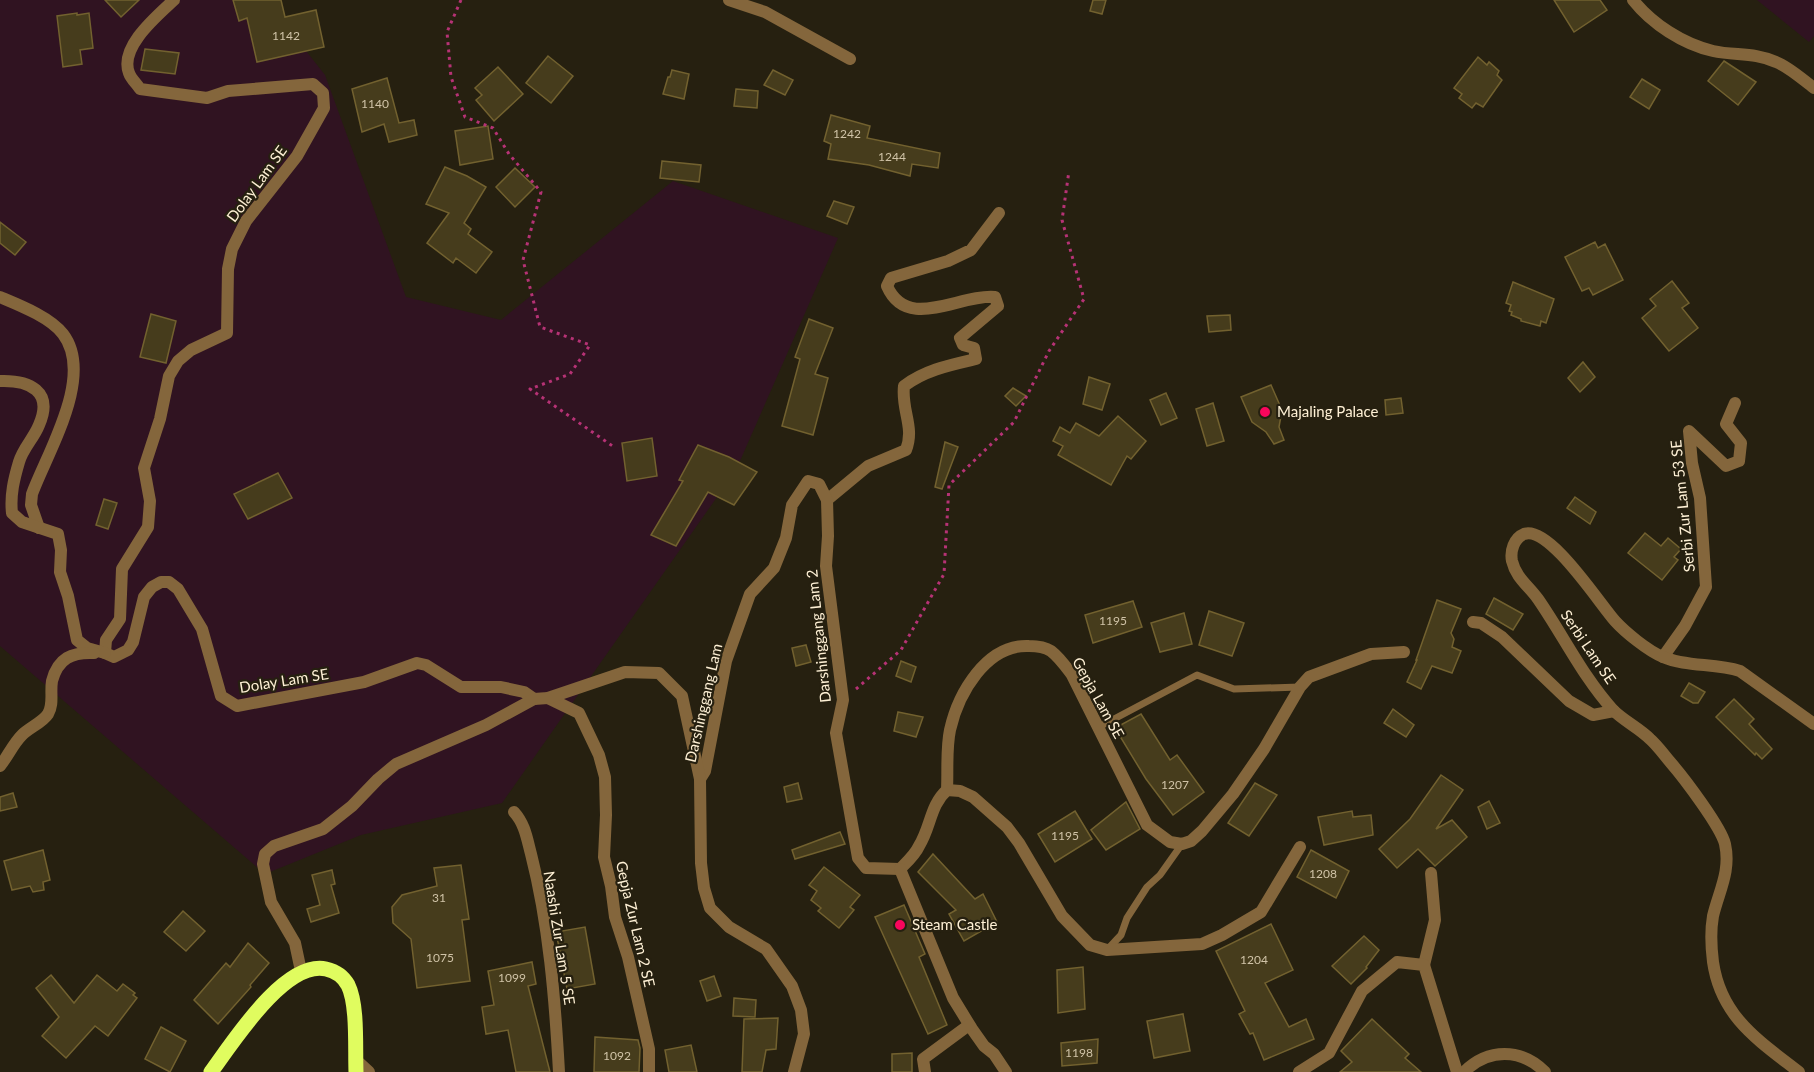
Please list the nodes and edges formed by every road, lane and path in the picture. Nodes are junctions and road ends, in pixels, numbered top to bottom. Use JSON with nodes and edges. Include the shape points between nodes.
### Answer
{"nodes":[{"id":1,"x":174,"y":0,"type":"edge"},
{"id":2,"x":461,"y":0,"type":"edge"},
{"id":3,"x":729,"y":0,"type":"edge"},
{"id":4,"x":1633,"y":0,"type":"edge"},
{"id":5,"x":850,"y":59,"type":"dead end"},
{"id":6,"x":1814,"y":88,"type":"edge"},
{"id":7,"x":1069,"y":171,"type":"dead end"},
{"id":8,"x":999,"y":213,"type":"dead end"},
{"id":9,"x":0,"y":297,"type":"edge"},
{"id":10,"x":0,"y":381,"type":"edge"},
{"id":11,"x":1735,"y":403,"type":"dead end"},
{"id":12,"x":614,"y":447,"type":"dead end"},
{"id":13,"x":827,"y":500,"type":"junction"},
{"id":14,"x":39,"y":528,"type":"junction"},
{"id":15,"x":1473,"y":622,"type":"dead end"},
{"id":16,"x":1404,"y":652,"type":"dead end"},
{"id":17,"x":105,"y":653,"type":"junction"},
{"id":18,"x":1663,"y":657,"type":"junction"},
{"id":19,"x":1300,"y":687,"type":"junction"},
{"id":20,"x":548,"y":698,"type":"junction"},
{"id":21,"x":534,"y":699,"type":"junction"},
{"id":22,"x":843,"y":700,"type":"junction"},
{"id":23,"x":1614,"y":711,"type":"junction"},
{"id":24,"x":1814,"y":724,"type":"edge"},
{"id":25,"x":1099,"y":727,"type":"junction"},
{"id":26,"x":0,"y":766,"type":"edge"},
{"id":27,"x":700,"y":779,"type":"junction"},
{"id":28,"x":947,"y":790,"type":"junction"},
{"id":29,"x":514,"y":812,"type":"dead end"},
{"id":30,"x":1182,"y":844,"type":"junction"},
{"id":31,"x":1300,"y":847,"type":"dead end"},
{"id":32,"x":900,"y":869,"type":"junction"},
{"id":33,"x":1431,"y":873,"type":"dead end"},
{"id":34,"x":1107,"y":950,"type":"junction"},
{"id":35,"x":1424,"y":965,"type":"junction"},
{"id":36,"x":301,"y":971,"type":"junction"},
{"id":37,"x":969,"y":1025,"type":"junction"},
{"id":38,"x":356,"y":1066,"type":"edge"},
{"id":39,"x":211,"y":1072,"type":"edge"},
{"id":40,"x":369,"y":1072,"type":"edge"},
{"id":41,"x":559,"y":1072,"type":"edge"},
{"id":42,"x":649,"y":1072,"type":"edge"},
{"id":43,"x":794,"y":1072,"type":"edge"},
{"id":44,"x":925,"y":1072,"type":"edge"},
{"id":45,"x":1005,"y":1072,"type":"edge"},
{"id":46,"x":1299,"y":1072,"type":"edge"},
{"id":47,"x":1457,"y":1072,"type":"edge"},
{"id":48,"x":1464,"y":1072,"type":"edge"},
{"id":49,"x":1545,"y":1072,"type":"edge"},
{"id":50,"x":1799,"y":1072,"type":"edge"}],
"edges":[{"from":1,"to":17,"type":"street","name":"Dolay Lam SE","via":[[151,21],[128,52],[128,73],[140,89],[207,98],[228,91],[313,84],[323,93],[324,108],[297,156],[246,221],[232,249],[227,333],[191,350],[169,376],[144,468],[150,501],[148,526],[123,569],[120,619],[106,640]]},
{"from":2,"to":12,"type":"path","via":[[447,32],[451,77],[465,117],[493,128],[541,192],[523,260],[540,327],[590,345],[570,374],[531,389]]},
{"from":3,"to":5,"type":"street","via":[[765,12]]},
{"from":4,"to":6,"type":"street","via":[[1646,16],[1688,43],[1778,62]]},
{"from":7,"to":22,"type":"path","via":[[1062,220],[1084,299],[1049,351],[1014,422],[949,485],[944,574],[901,650]]},
{"from":8,"to":13,"type":"street","via":[[971,250],[891,278],[887,286],[891,296],[902,306],[921,311],[982,296],[995,297],[998,306],[960,338],[963,345],[974,348],[976,359],[917,376],[904,386],[911,438],[906,450],[868,466]]},
{"from":9,"to":14,"type":"street","via":[[32,311],[63,334],[74,364],[66,412],[32,494],[30,505]]},
{"from":10,"to":14,"type":"street","via":[[31,385],[42,403],[40,423],[19,460],[11,493],[16,518]]},
{"from":11,"to":18,"type":"street","name":"Serbi Zur Lam 53 SE","via":[[1726,424],[1741,443],[1739,461],[1726,466],[1689,431],[1700,498],[1706,587],[1686,626]]},
{"from":13,"to":22,"type":"street","name":"Darshinggang Lam 2","via":[[826,566]]},
{"from":13,"to":27,"type":"street","name":"Darshinggang Lam","via":[[819,484],[808,481],[792,505],[786,538],[774,568],[750,594],[726,662],[705,771]]},
{"from":14,"to":17,"type":"street","via":[[58,534],[60,572],[77,640],[87,648]]},
{"from":15,"to":23,"type":"street","via":[[1502,637],[1569,701],[1593,715]]},
{"from":16,"to":19,"type":"street","via":[[1371,654],[1310,677]]},
{"from":17,"to":21,"type":"street","name":"Dolay Lam SE","via":[[114,657],[128,650],[134,642],[144,597],[152,587],[169,582],[178,589],[202,629],[221,696],[237,706],[364,682],[417,663],[461,687],[501,687],[524,692]]},
{"from":17,"to":26,"type":"street","via":[[79,652],[66,658],[52,681],[51,706],[46,717],[21,736]]},
{"from":18,"to":23,"type":"street","name":"Serbi Lam SE","via":[[1616,622],[1550,544],[1536,533],[1518,537],[1511,554],[1521,580]]},
{"from":18,"to":24,"type":"street","name":"Serbi Lam SE","via":[[1740,670]]},
{"from":19,"to":25,"type":"lane","via":[[1234,689],[1197,675]]},
{"from":19,"to":30,"type":"street","via":[[1233,794],[1202,831]]},
{"from":20,"to":21,"type":"street"},
{"from":20,"to":27,"type":"street","via":[[625,672],[659,673],[682,696]]},
{"from":20,"to":42,"type":"street","name":"Gepja Zur Lam 2 SE","via":[[579,714],[602,766],[604,857],[649,1049]]},
{"from":21,"to":36,"type":"street","via":[[486,725],[396,764],[323,829],[274,846],[265,854],[263,864],[271,902],[295,943]]},
{"from":22,"to":32,"type":"street","name":"Darshinggang Lam 2","via":[[836,733],[858,858],[866,868]]},
{"from":23,"to":50,"type":"street","name":"Serbi Lam SE","via":[[1650,738],[1673,765],[1725,842],[1727,864],[1710,935],[1716,979],[1738,1020]]},
{"from":25,"to":28,"type":"street","name":"Gepja Lam SE","via":[[1072,675],[1049,650],[1036,646],[1008,649],[978,671],[957,709],[950,731]]},
{"from":25,"to":30,"type":"street","name":"Gepja Lam SE","via":[[1147,825],[1170,842]]},
{"from":27,"to":43,"type":"street","via":[[701,863],[710,908],[729,927],[766,949],[792,986],[804,1034]]},
{"from":28,"to":32,"type":"street","via":[[938,797],[919,847]]},
{"from":28,"to":34,"type":"street","via":[[973,797],[1007,827],[1062,916],[1090,945]]},
{"from":29,"to":41,"type":"street","name":"Naashi Zur Lam 5 SE","via":[[522,821],[538,885],[556,1015]]},
{"from":30,"to":34,"type":"lane","via":[[1147,887]]},
{"from":31,"to":34,"type":"street","via":[[1261,912],[1222,935],[1202,944]]},
{"from":32,"to":37,"type":"street"},
{"from":33,"to":35,"type":"street","via":[[1435,920]]},
{"from":35,"to":46,"type":"street","via":[[1397,962],[1362,991],[1329,1053]]},
{"from":35,"to":47,"type":"street"},
{"from":36,"to":38,"type":"main road","via":[[319,967],[335,971],[347,984],[353,1002]]},
{"from":36,"to":39,"type":"main road","via":[[259,1007]]},
{"from":37,"to":44,"type":"street","via":[[923,1059]]},
{"from":37,"to":45,"type":"street"},
{"from":38,"to":40,"type":"street"},
{"from":48,"to":49,"type":"street","via":[[1490,1054],[1509,1052]]}]}
